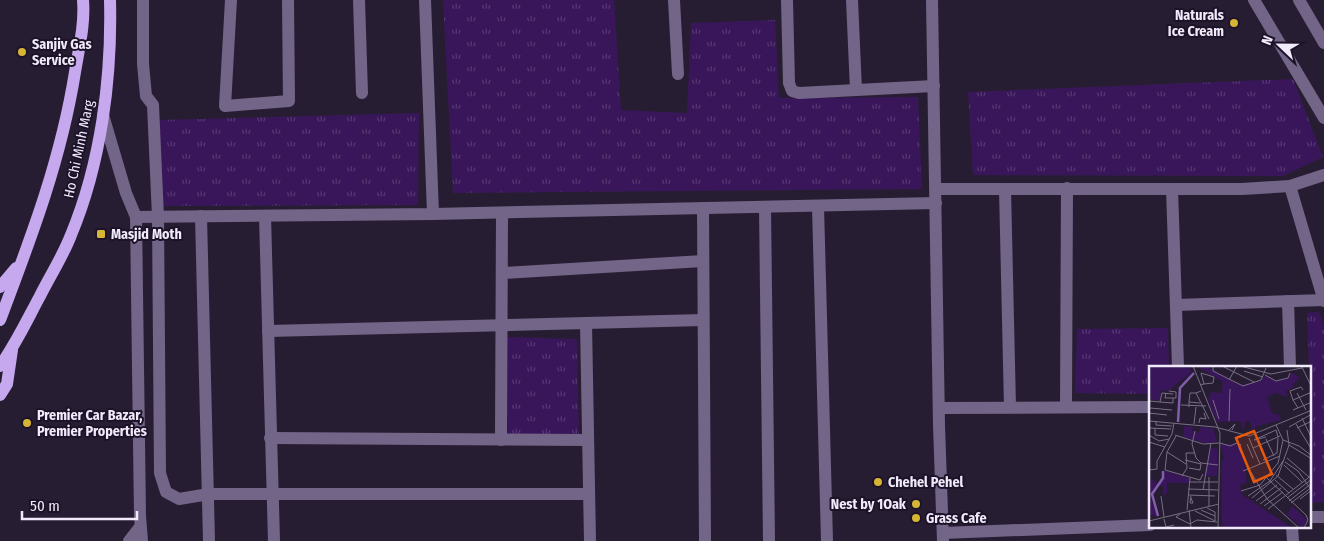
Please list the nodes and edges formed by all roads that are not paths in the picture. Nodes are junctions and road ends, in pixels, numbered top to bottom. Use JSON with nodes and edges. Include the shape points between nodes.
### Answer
{"nodes":[{"id":1,"x":84,"y":0,"type":"edge"},
{"id":2,"x":110,"y":0,"type":"edge"},
{"id":3,"x":143,"y":0,"type":"edge"},
{"id":4,"x":231,"y":0,"type":"edge"},
{"id":5,"x":288,"y":0,"type":"edge"},
{"id":6,"x":359,"y":0,"type":"edge"},
{"id":7,"x":425,"y":0,"type":"edge"},
{"id":8,"x":674,"y":0,"type":"edge"},
{"id":9,"x":787,"y":0,"type":"edge"},
{"id":10,"x":852,"y":0,"type":"edge"},
{"id":11,"x":932,"y":0,"type":"edge"},
{"id":12,"x":1254,"y":0,"type":"edge"},
{"id":13,"x":1299,"y":0,"type":"edge"},
{"id":14,"x":1324,"y":43,"type":"edge"},
{"id":15,"x":678,"y":74,"type":"dead end"},
{"id":16,"x":934,"y":86,"type":"junction"},
{"id":17,"x":856,"y":90,"type":"junction"},
{"id":18,"x":362,"y":93,"type":"dead end"},
{"id":19,"x":103,"y":115,"type":"junction"},
{"id":20,"x":1324,"y":118,"type":"edge"},
{"id":21,"x":1324,"y":175,"type":"edge"},
{"id":22,"x":1290,"y":186,"type":"junction"},
{"id":23,"x":1067,"y":188,"type":"junction"},
{"id":24,"x":936,"y":189,"type":"junction"},
{"id":25,"x":1005,"y":189,"type":"junction"},
{"id":26,"x":1172,"y":189,"type":"junction"},
{"id":27,"x":936,"y":203,"type":"junction"},
{"id":28,"x":818,"y":206,"type":"junction"},
{"id":29,"x":765,"y":207,"type":"junction"},
{"id":30,"x":703,"y":208,"type":"junction"},
{"id":31,"x":502,"y":213,"type":"junction"},
{"id":32,"x":433,"y":214,"type":"junction"},
{"id":33,"x":201,"y":216,"type":"junction"},
{"id":34,"x":265,"y":216,"type":"junction"},
{"id":35,"x":136,"y":217,"type":"junction"},
{"id":36,"x":158,"y":217,"type":"junction"},
{"id":37,"x":22,"y":260,"type":"junction"},
{"id":38,"x":703,"y":261,"type":"junction"},
{"id":39,"x":502,"y":273,"type":"junction"},
{"id":40,"x":0,"y":287,"type":"edge"},
{"id":41,"x":1324,"y":300,"type":"edge"},
{"id":42,"x":1288,"y":301,"type":"junction"},
{"id":43,"x":1176,"y":305,"type":"junction"},
{"id":44,"x":0,"y":320,"type":"edge"},
{"id":45,"x":703,"y":320,"type":"junction"},
{"id":46,"x":586,"y":323,"type":"junction"},
{"id":47,"x":501,"y":325,"type":"junction"},
{"id":48,"x":268,"y":330,"type":"junction"},
{"id":49,"x":13,"y":348,"type":"junction"},
{"id":50,"x":0,"y":366,"type":"edge"},
{"id":51,"x":1178,"y":366,"type":"edge"},
{"id":52,"x":1290,"y":366,"type":"edge"},
{"id":53,"x":0,"y":395,"type":"edge"},
{"id":54,"x":1010,"y":407,"type":"junction"},
{"id":55,"x":1066,"y":407,"type":"junction"},
{"id":56,"x":1149,"y":407,"type":"edge"},
{"id":57,"x":939,"y":408,"type":"junction"},
{"id":58,"x":270,"y":438,"type":"junction"},
{"id":59,"x":501,"y":440,"type":"junction"},
{"id":60,"x":587,"y":440,"type":"junction"},
{"id":61,"x":209,"y":494,"type":"junction"},
{"id":62,"x":272,"y":494,"type":"junction"},
{"id":63,"x":588,"y":494,"type":"junction"},
{"id":64,"x":1149,"y":526,"type":"edge"},
{"id":65,"x":140,"y":527,"type":"junction"},
{"id":66,"x":1292,"y":528,"type":"edge"},
{"id":67,"x":1069,"y":535,"type":"edge"},
{"id":68,"x":943,"y":537,"type":"edge"},
{"id":69,"x":129,"y":541,"type":"edge"},
{"id":70,"x":142,"y":541,"type":"edge"},
{"id":71,"x":209,"y":541,"type":"edge"},
{"id":72,"x":274,"y":541,"type":"edge"},
{"id":73,"x":590,"y":541,"type":"edge"},
{"id":74,"x":705,"y":541,"type":"edge"},
{"id":75,"x":769,"y":541,"type":"edge"},
{"id":76,"x":826,"y":541,"type":"edge"},
{"id":77,"x":1292,"y":541,"type":"edge"}],
"edges":[{"from":1,"to":37,"type":"main road","name":"Ho Chi Minh Marg","via":[[70,105],[50,182]]},
{"from":2,"to":19,"type":"main road","name":"Ho Chi Minh Marg"},
{"from":3,"to":36,"type":"street","via":[[143,64],[146,96],[153,105]]},
{"from":4,"to":5,"type":"street","via":[[226,106],[290,101]]},
{"from":6,"to":18,"type":"street"},
{"from":7,"to":32,"type":"street"},
{"from":8,"to":15,"type":"street"},
{"from":9,"to":17,"type":"street","via":[[789,84],[792,91]]},
{"from":10,"to":17,"type":"street"},
{"from":11,"to":16,"type":"street"},
{"from":12,"to":20,"type":"street"},
{"from":13,"to":14,"type":"street"},
{"from":16,"to":17,"type":"street"},
{"from":16,"to":24,"type":"street"},
{"from":19,"to":35,"type":"street"},
{"from":19,"to":49,"type":"main road","name":"Ho Chi Minh Marg","via":[[85,200],[71,237]]},
{"from":21,"to":22,"type":"street"},
{"from":22,"to":26,"type":"street"},
{"from":22,"to":41,"type":"street"},
{"from":23,"to":25,"type":"street"},
{"from":23,"to":26,"type":"street"},
{"from":23,"to":55,"type":"street"},
{"from":24,"to":25,"type":"street"},
{"from":24,"to":27,"type":"street"},
{"from":25,"to":54,"type":"street"},
{"from":26,"to":43,"type":"street"},
{"from":27,"to":28,"type":"street"},
{"from":27,"to":57,"type":"street"},
{"from":28,"to":29,"type":"street"},
{"from":28,"to":76,"type":"street"},
{"from":29,"to":30,"type":"street"},
{"from":29,"to":75,"type":"street"},
{"from":30,"to":31,"type":"street"},
{"from":30,"to":38,"type":"street"},
{"from":31,"to":32,"type":"street"},
{"from":31,"to":39,"type":"street"},
{"from":32,"to":34,"type":"street"},
{"from":33,"to":34,"type":"street"},
{"from":33,"to":36,"type":"street"},
{"from":33,"to":61,"type":"street"},
{"from":34,"to":48,"type":"street"},
{"from":35,"to":36,"type":"street"},
{"from":35,"to":65,"type":"street"},
{"from":36,"to":61,"type":"street","via":[[160,473],[166,492],[179,499]]},
{"from":37,"to":40,"type":"main road"},
{"from":37,"to":44,"type":"main road","name":"Ho Chi Minh Marg"},
{"from":38,"to":39,"type":"street"},
{"from":38,"to":45,"type":"street"},
{"from":39,"to":47,"type":"street"},
{"from":41,"to":42,"type":"street"},
{"from":42,"to":43,"type":"street"},
{"from":42,"to":52,"type":"street"},
{"from":43,"to":51,"type":"street"},
{"from":45,"to":46,"type":"street"},
{"from":45,"to":74,"type":"street"},
{"from":46,"to":47,"type":"street"},
{"from":46,"to":60,"type":"street"},
{"from":47,"to":48,"type":"street"},
{"from":47,"to":59,"type":"street"},
{"from":48,"to":58,"type":"street"},
{"from":49,"to":50,"type":"main road"},
{"from":49,"to":53,"type":"main road","via":[[7,384]]},
{"from":54,"to":55,"type":"street"},
{"from":54,"to":57,"type":"street"},
{"from":55,"to":56,"type":"street"},
{"from":57,"to":68,"type":"street"},
{"from":58,"to":59,"type":"street"},
{"from":58,"to":62,"type":"street"},
{"from":59,"to":60,"type":"street"},
{"from":60,"to":63,"type":"street"},
{"from":61,"to":62,"type":"street"},
{"from":61,"to":71,"type":"street"},
{"from":62,"to":63,"type":"street"},
{"from":62,"to":72,"type":"street"},
{"from":63,"to":73,"type":"street"},
{"from":64,"to":67,"type":"street"},
{"from":65,"to":69,"type":"street"},
{"from":65,"to":70,"type":"street"},
{"from":66,"to":77,"type":"street"},
{"from":67,"to":68,"type":"street"}]}
